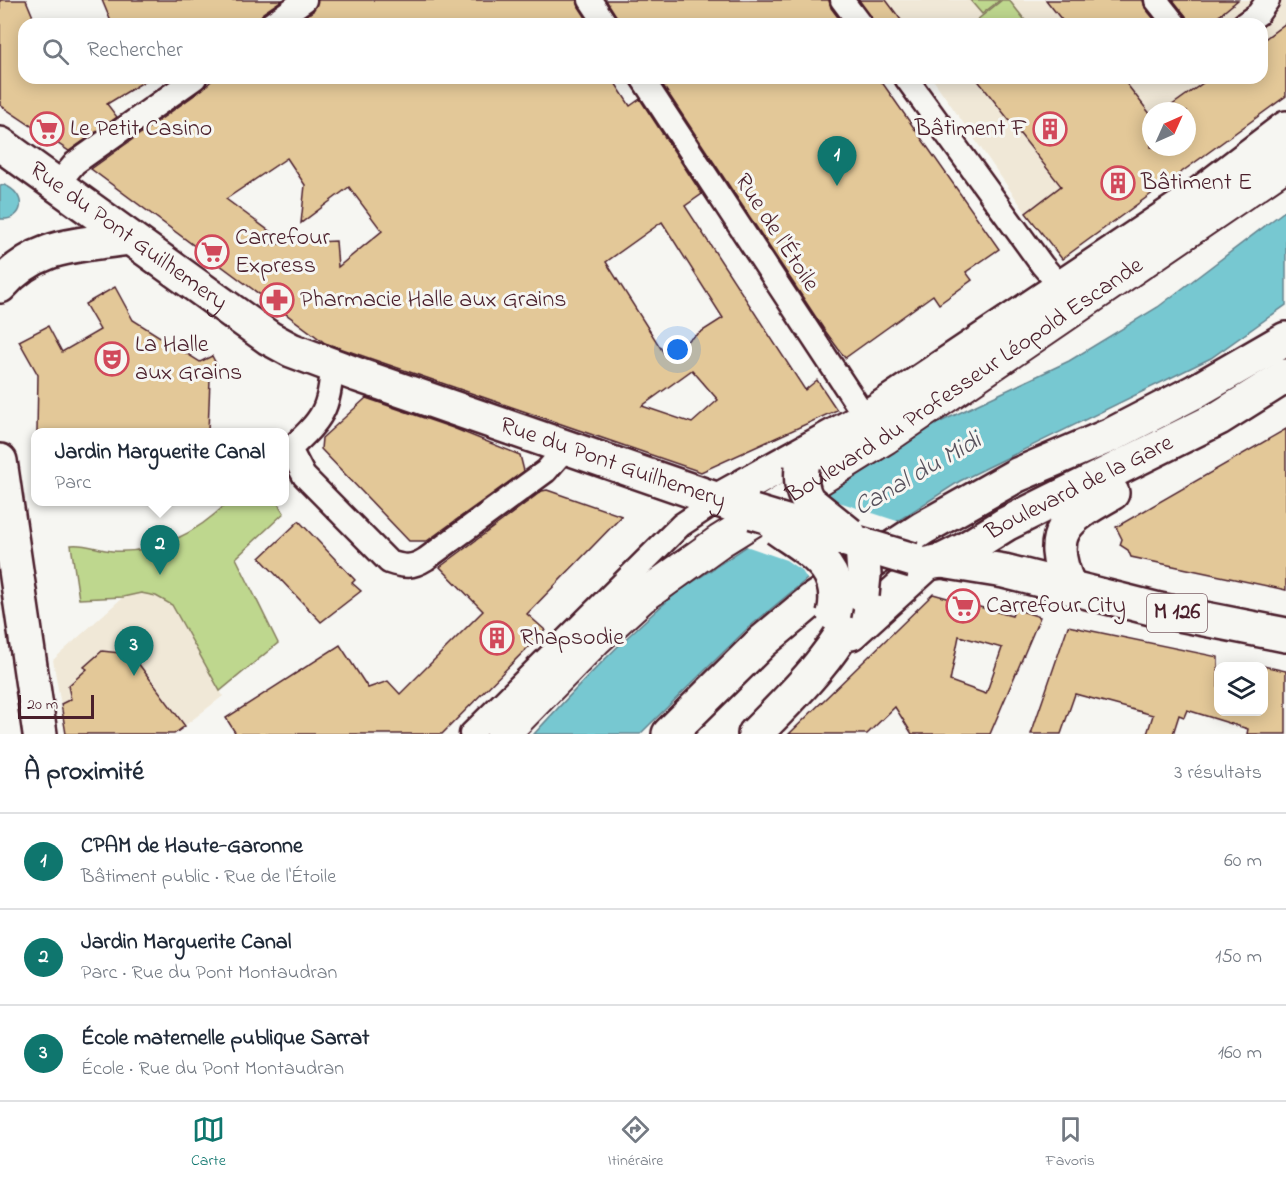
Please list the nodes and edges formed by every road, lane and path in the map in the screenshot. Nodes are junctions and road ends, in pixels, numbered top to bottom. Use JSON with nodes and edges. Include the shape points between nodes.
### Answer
{"nodes":[{"id":1,"x":305,"y":0,"type":"edge"},
{"id":2,"x":591,"y":0,"type":"edge"},
{"id":3,"x":842,"y":0,"type":"edge"},
{"id":4,"x":1156,"y":0,"type":"edge"},
{"id":5,"x":1268,"y":0,"type":"edge"},
{"id":6,"x":280,"y":18,"type":"edge"},
{"id":7,"x":602,"y":18,"type":"edge"},
{"id":8,"x":856,"y":18,"type":"edge"},
{"id":9,"x":1170,"y":18,"type":"edge"},
{"id":10,"x":1252,"y":18,"type":"edge"},
{"id":11,"x":187,"y":84,"type":"edge"},
{"id":12,"x":646,"y":84,"type":"edge"},
{"id":13,"x":910,"y":84,"type":"edge"},
{"id":14,"x":1286,"y":128,"type":"edge"},
{"id":15,"x":0,"y":144,"type":"edge"},
{"id":16,"x":1286,"y":164,"type":"edge"},
{"id":17,"x":56,"y":186,"type":"junction"},
{"id":18,"x":129,"y":237,"type":"junction"},
{"id":19,"x":0,"y":286,"type":"edge"},
{"id":20,"x":1061,"y":287,"type":"junction"},
{"id":21,"x":1286,"y":339,"type":"edge"},
{"id":22,"x":332,"y":365,"type":"junction"},
{"id":23,"x":1286,"y":376,"type":"edge"},
{"id":24,"x":866,"y":418,"type":"junction"},
{"id":25,"x":1218,"y":418,"type":"junction"},
{"id":26,"x":566,"y":448,"type":"junction"},
{"id":27,"x":805,"y":458,"type":"junction"},
{"id":28,"x":0,"y":461,"type":"edge"},
{"id":29,"x":720,"y":499,"type":"junction"},
{"id":30,"x":753,"y":512,"type":"junction"},
{"id":31,"x":862,"y":544,"type":"junction"},
{"id":32,"x":927,"y":561,"type":"junction"},
{"id":33,"x":1069,"y":586,"type":"junction"},
{"id":34,"x":1286,"y":635,"type":"edge"},
{"id":35,"x":828,"y":654,"type":"junction"},
{"id":36,"x":40,"y":734,"type":"edge"},
{"id":37,"x":471,"y":734,"type":"edge"},
{"id":38,"x":503,"y":734,"type":"edge"},
{"id":39,"x":669,"y":734,"type":"edge"},
{"id":40,"x":755,"y":734,"type":"edge"}],
"edges":[{"from":1,"to":6,"type":"street"},
{"from":2,"to":7,"type":"street"},
{"from":3,"to":8,"type":"street"},
{"from":4,"to":9,"type":"street"},
{"from":5,"to":10,"type":"street"},
{"from":11,"to":17,"type":"street","via":[[75,163]]},
{"from":12,"to":24,"type":"street","name":"Rue de l'Étoile"},
{"from":13,"to":20,"type":"street"},
{"from":14,"to":20,"type":"main road","name":"Boulevard du Professeur Léopold Escande","via":[[1212,186]]},
{"from":15,"to":17,"type":"main road","name":"Rue du Pont Guilhemery"},
{"from":16,"to":38,"type":"main road","name":"Boulevard du Professeur Léopold Escande","via":[[885,438],[720,541],[642,597]]},
{"from":17,"to":18,"type":"main road","name":"Rue du Pont Guilhemery"},
{"from":18,"to":19,"type":"main road","via":[[46,252],[11,273]]},
{"from":18,"to":22,"type":"main road","name":"Rue du Pont Guilhemery","via":[[269,338]]},
{"from":20,"to":24,"type":"main road","name":"Boulevard du Professeur Léopold Escande"},
{"from":21,"to":39,"type":"main road","via":[[1111,435],[1017,476],[924,528],[792,616]]},
{"from":22,"to":26,"type":"main road","name":"Rue du Pont Guilhemery"},
{"from":22,"to":26,"type":"street","via":[[324,412],[290,448],[304,476],[389,562],[405,567],[426,560],[546,471]]},
{"from":23,"to":25,"type":"main road","name":"Boulevard de la Gare"},
{"from":24,"to":27,"type":"main road","name":"Boulevard du Professeur Léopold Escande"},
{"from":25,"to":32,"type":"main road","name":"Boulevard de la Gare"},
{"from":25,"to":33,"type":"main road","name":"Boulevard de la Gare","via":[[1213,434],[1076,514],[1067,524],[1058,545]]},
{"from":26,"to":29,"type":"main road","name":"Rue du Pont Guilhemery"},
{"from":27,"to":29,"type":"main road","name":"Boulevard du Professeur Léopold Escande"},
{"from":27,"to":31,"type":"main road","bridge":true,"via":[[801,483],[808,501]]},
{"from":28,"to":36,"type":"main road"},
{"from":29,"to":30,"type":"main road","name":"Rue du Pont Guilhemery"},
{"from":29,"to":37,"type":"street","via":[[681,525]]},
{"from":30,"to":31,"type":"main road","name":"Rue du Pont Guilhemery","bridge":true},
{"from":30,"to":35,"type":"main road","bridge":true,"via":[[823,561],[831,576],[837,601]]},
{"from":31,"to":32,"type":"main road","name":"Rue du Pont Guilhemery","bridge":true},
{"from":31,"to":35,"type":"main road","bridge":true,"via":[[862,596],[855,616]]},
{"from":32,"to":33,"type":"main road","name":"Rue du Pont Guilhemery","number":"M 126","via":[[1004,571]]},
{"from":32,"to":35,"type":"main road","name":"Boulevard de la Gare"},
{"from":33,"to":34,"type":"main road","name":"Rue du Pont Guilhemery","number":"M 126","via":[[1160,610]]},
{"from":35,"to":40,"type":"main road"}]}
